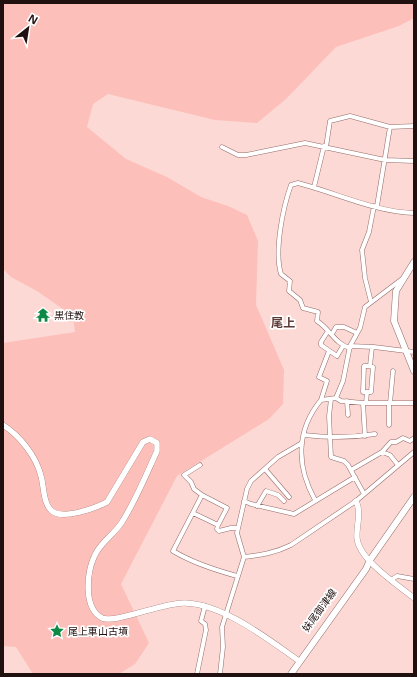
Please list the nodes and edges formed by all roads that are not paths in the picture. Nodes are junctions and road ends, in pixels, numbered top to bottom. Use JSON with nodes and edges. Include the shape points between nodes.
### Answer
{"nodes":[{"id":1,"x":414,"y":126,"type":"edge"},
{"id":2,"x":390,"y":127,"type":"junction"},
{"id":3,"x":222,"y":147,"type":"dead end"},
{"id":4,"x":325,"y":147,"type":"junction"},
{"id":5,"x":384,"y":160,"type":"junction"},
{"id":6,"x":414,"y":161,"type":"edge"},
{"id":7,"x":314,"y":187,"type":"junction"},
{"id":8,"x":376,"y":206,"type":"junction"},
{"id":9,"x":414,"y":213,"type":"edge"},
{"id":10,"x":414,"y":262,"type":"edge"},
{"id":11,"x":404,"y":278,"type":"junction"},
{"id":12,"x":371,"y":302,"type":"junction"},
{"id":13,"x":328,"y":331,"type":"junction"},
{"id":14,"x":357,"y":333,"type":"junction"},
{"id":15,"x":332,"y":334,"type":"junction"},
{"id":16,"x":343,"y":346,"type":"junction"},
{"id":17,"x":350,"y":347,"type":"junction"},
{"id":18,"x":372,"y":347,"type":"junction"},
{"id":19,"x":405,"y":350,"type":"junction"},
{"id":20,"x":329,"y":351,"type":"junction"},
{"id":21,"x":414,"y":352,"type":"edge"},
{"id":22,"x":370,"y":366,"type":"junction"},
{"id":23,"x":393,"y":371,"type":"dead end"},
{"id":24,"x":414,"y":371,"type":"edge"},
{"id":25,"x":366,"y":392,"type":"junction"},
{"id":26,"x":333,"y":399,"type":"junction"},
{"id":27,"x":321,"y":400,"type":"junction"},
{"id":28,"x":347,"y":401,"type":"junction"},
{"id":29,"x":365,"y":403,"type":"junction"},
{"id":30,"x":390,"y":403,"type":"junction"},
{"id":31,"x":414,"y":403,"type":"edge"},
{"id":32,"x":348,"y":415,"type":"dead end"},
{"id":33,"x":3,"y":425,"type":"edge"},
{"id":34,"x":389,"y":426,"type":"dead end"},
{"id":35,"x":375,"y":434,"type":"dead end"},
{"id":36,"x":304,"y":435,"type":"junction"},
{"id":37,"x":365,"y":436,"type":"junction"},
{"id":38,"x":330,"y":437,"type":"junction"},
{"id":39,"x":414,"y":438,"type":"edge"},
{"id":40,"x":302,"y":442,"type":"junction"},
{"id":41,"x":382,"y":452,"type":"junction"},
{"id":42,"x":414,"y":452,"type":"edge"},
{"id":43,"x":200,"y":465,"type":"dead end"},
{"id":44,"x":398,"y":465,"type":"junction"},
{"id":45,"x":266,"y":470,"type":"junction"},
{"id":46,"x":351,"y":470,"type":"junction"},
{"id":47,"x":355,"y":477,"type":"junction"},
{"id":48,"x":364,"y":494,"type":"junction"},
{"id":49,"x":202,"y":495,"type":"junction"},
{"id":50,"x":289,"y":497,"type":"dead end"},
{"id":51,"x":414,"y":497,"type":"edge"},
{"id":52,"x":316,"y":500,"type":"junction"},
{"id":53,"x":244,"y":501,"type":"junction"},
{"id":54,"x":284,"y":501,"type":"dead end"},
{"id":55,"x":356,"y":501,"type":"junction"},
{"id":56,"x":257,"y":506,"type":"junction"},
{"id":57,"x":193,"y":513,"type":"junction"},
{"id":58,"x":218,"y":525,"type":"junction"},
{"id":59,"x":238,"y":528,"type":"junction"},
{"id":60,"x":244,"y":557,"type":"junction"},
{"id":61,"x":370,"y":560,"type":"junction"},
{"id":62,"x":238,"y":576,"type":"junction"},
{"id":63,"x":414,"y":579,"type":"edge"},
{"id":64,"x":391,"y":580,"type":"junction"},
{"id":65,"x":414,"y":598,"type":"edge"},
{"id":66,"x":205,"y":606,"type":"junction"},
{"id":67,"x":225,"y":613,"type":"junction"},
{"id":68,"x":298,"y":660,"type":"junction"},
{"id":69,"x":221,"y":665,"type":"junction"},
{"id":70,"x":197,"y":674,"type":"edge"},
{"id":71,"x":216,"y":674,"type":"edge"},
{"id":72,"x":220,"y":674,"type":"edge"},
{"id":73,"x":286,"y":674,"type":"edge"},
{"id":74,"x":291,"y":674,"type":"edge"}],
"edges":[{"from":1,"to":2,"type":"street"},
{"from":2,"to":4,"type":"street","via":[[356,117],[332,119]]},
{"from":2,"to":5,"type":"street"},
{"from":3,"to":4,"type":"street","via":[[238,155],[305,143]]},
{"from":4,"to":5,"type":"street"},
{"from":4,"to":7,"type":"street"},
{"from":5,"to":6,"type":"street"},
{"from":5,"to":8,"type":"street"},
{"from":7,"to":8,"type":"street"},
{"from":7,"to":13,"type":"street","via":[[291,185],[280,239],[280,270],[290,281],[291,293],[300,300],[304,309],[318,312],[317,321]]},
{"from":8,"to":9,"type":"street"},
{"from":8,"to":12,"type":"street","via":[[362,250]]},
{"from":10,"to":11,"type":"main road"},
{"from":11,"to":12,"type":"street"},
{"from":11,"to":19,"type":"main road","via":[[395,294],[394,321]]},
{"from":12,"to":14,"type":"street","via":[[365,307]]},
{"from":13,"to":15,"type":"street"},
{"from":13,"to":20,"type":"street","via":[[320,344]]},
{"from":14,"to":15,"type":"street","via":[[344,327],[336,327]]},
{"from":14,"to":17,"type":"street"},
{"from":15,"to":16,"type":"street"},
{"from":16,"to":17,"type":"street"},
{"from":16,"to":20,"type":"street","via":[[337,356]]},
{"from":17,"to":18,"type":"street"},
{"from":17,"to":26,"type":"street","via":[[343,381]]},
{"from":18,"to":19,"type":"street"},
{"from":18,"to":22,"type":"street"},
{"from":19,"to":21,"type":"street"},
{"from":19,"to":24,"type":"main road"},
{"from":20,"to":27,"type":"street","via":[[319,377],[327,381]]},
{"from":22,"to":25,"type":"street","via":[[373,367],[371,392]]},
{"from":22,"to":25,"type":"street","via":[[364,366],[363,392]]},
{"from":23,"to":30,"type":"street"},
{"from":25,"to":29,"type":"street"},
{"from":26,"to":27,"type":"street"},
{"from":26,"to":28,"type":"street"},
{"from":26,"to":38,"type":"street"},
{"from":27,"to":36,"type":"street","via":[[306,422]]},
{"from":28,"to":29,"type":"street"},
{"from":28,"to":32,"type":"street"},
{"from":29,"to":30,"type":"street"},
{"from":29,"to":37,"type":"street"},
{"from":30,"to":31,"type":"street"},
{"from":30,"to":34,"type":"street"},
{"from":33,"to":66,"type":"street","via":[[20,439],[37,466],[48,506],[52,511],[65,515],[108,502],[143,442],[154,440],[157,443],[157,451],[126,516],[101,544],[93,558],[89,578],[92,608],[99,616],[111,620],[172,603]]},
{"from":35,"to":37,"type":"street"},
{"from":36,"to":38,"type":"street"},
{"from":36,"to":40,"type":"street"},
{"from":37,"to":38,"type":"street"},
{"from":38,"to":46,"type":"street","via":[[331,457],[344,461]]},
{"from":39,"to":41,"type":"street","via":[[410,441],[404,438],[396,442],[394,440]]},
{"from":40,"to":45,"type":"street","via":[[278,457]]},
{"from":40,"to":52,"type":"street","via":[[301,464],[309,489]]},
{"from":41,"to":44,"type":"street","via":[[390,455]]},
{"from":41,"to":46,"type":"street"},
{"from":42,"to":44,"type":"street"},
{"from":43,"to":49,"type":"street","via":[[184,475]]},
{"from":44,"to":48,"type":"street"},
{"from":45,"to":50,"type":"street"},
{"from":45,"to":53,"type":"street","via":[[251,481]]},
{"from":46,"to":47,"type":"street"},
{"from":47,"to":48,"type":"street"},
{"from":47,"to":52,"type":"street"},
{"from":48,"to":55,"type":"street"},
{"from":49,"to":57,"type":"street"},
{"from":49,"to":58,"type":"street","via":[[227,508]]},
{"from":51,"to":61,"type":"main road","name":"妹尾御津線"},
{"from":52,"to":56,"type":"street","via":[[294,514]]},
{"from":53,"to":56,"type":"street"},
{"from":53,"to":59,"type":"street"},
{"from":54,"to":56,"type":"street","via":[[278,495],[266,491]]},
{"from":55,"to":60,"type":"street","via":[[280,551]]},
{"from":55,"to":61,"type":"street","via":[[360,510],[358,543]]},
{"from":57,"to":58,"type":"street"},
{"from":57,"to":62,"type":"street","via":[[173,550],[185,558],[217,571]]},
{"from":58,"to":59,"type":"street","via":[[217,529],[220,531]]},
{"from":59,"to":60,"type":"street"},
{"from":60,"to":62,"type":"street"},
{"from":61,"to":64,"type":"street"},
{"from":61,"to":68,"type":"main road","name":"妹尾御津線","via":[[366,569]]},
{"from":62,"to":67,"type":"street"},
{"from":63,"to":64,"type":"street","via":[[397,576]]},
{"from":64,"to":65,"type":"street"},
{"from":66,"to":67,"type":"street"},
{"from":66,"to":70,"type":"street","via":[[201,622],[205,624],[206,630]]},
{"from":67,"to":68,"type":"street"},
{"from":67,"to":69,"type":"street"},
{"from":68,"to":73,"type":"main road","name":"妹尾御津線"},
{"from":68,"to":74,"type":"main road","name":"妹尾御津線"},
{"from":69,"to":71,"type":"street"},
{"from":69,"to":72,"type":"street"}]}
